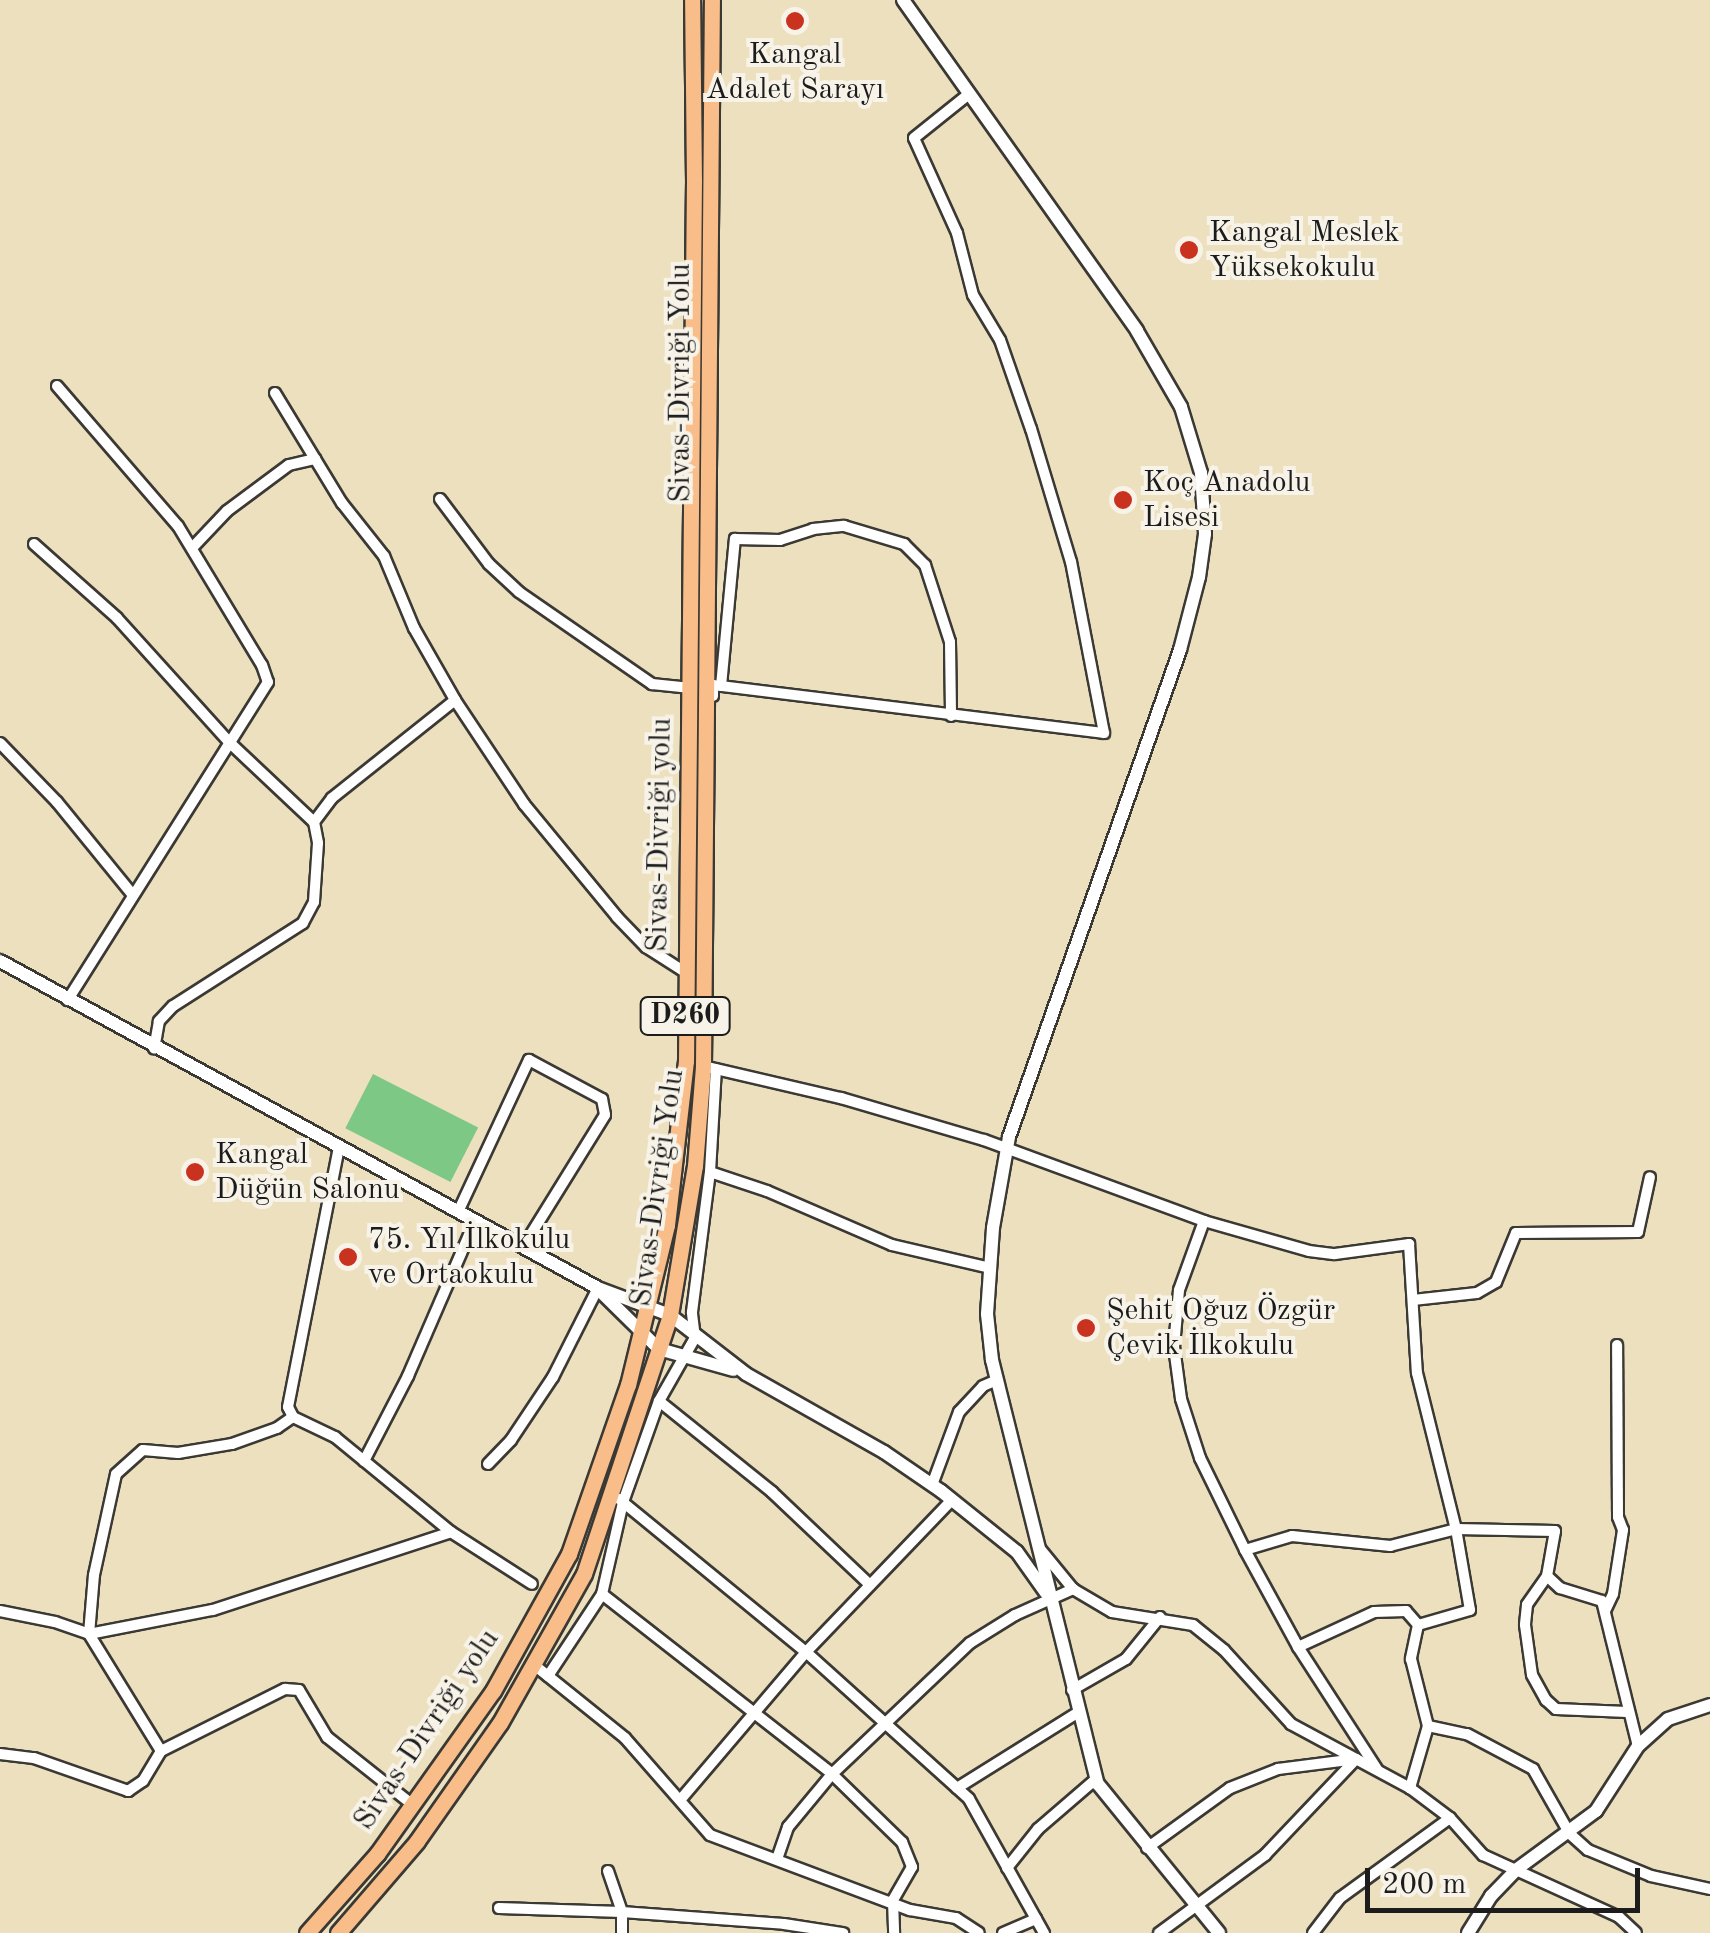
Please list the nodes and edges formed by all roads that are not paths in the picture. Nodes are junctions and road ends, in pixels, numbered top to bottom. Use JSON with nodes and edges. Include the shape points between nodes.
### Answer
{"nodes":[{"id":1,"x":692,"y":0,"type":"edge"},
{"id":2,"x":712,"y":0,"type":"edge"},
{"id":3,"x":903,"y":0,"type":"edge"},
{"id":4,"x":970,"y":94,"type":"junction"},
{"id":5,"x":57,"y":386,"type":"dead end"},
{"id":6,"x":274,"y":393,"type":"dead end"},
{"id":7,"x":315,"y":459,"type":"junction"},
{"id":8,"x":440,"y":498,"type":"dead end"},
{"id":9,"x":34,"y":544,"type":"dead end"},
{"id":10,"x":192,"y":548,"type":"junction"},
{"id":11,"x":720,"y":686,"type":"junction"},
{"id":12,"x":691,"y":688,"type":"junction"},
{"id":13,"x":455,"y":700,"type":"junction"},
{"id":14,"x":951,"y":716,"type":"junction"},
{"id":15,"x":229,"y":742,"type":"junction"},
{"id":16,"x":0,"y":743,"type":"edge"},
{"id":17,"x":314,"y":822,"type":"junction"},
{"id":18,"x":132,"y":894,"type":"junction"},
{"id":19,"x":0,"y":961,"type":"edge"},
{"id":20,"x":684,"y":972,"type":"junction"},
{"id":21,"x":68,"y":1000,"type":"junction"},
{"id":22,"x":154,"y":1049,"type":"junction"},
{"id":23,"x":709,"y":1068,"type":"junction"},
{"id":24,"x":339,"y":1147,"type":"junction"},
{"id":25,"x":1006,"y":1150,"type":"junction"},
{"id":26,"x":710,"y":1172,"type":"junction"},
{"id":27,"x":1650,"y":1177,"type":"dead end"},
{"id":28,"x":458,"y":1212,"type":"junction"},
{"id":29,"x":475,"y":1221,"type":"junction"},
{"id":30,"x":1204,"y":1221,"type":"junction"},
{"id":31,"x":523,"y":1247,"type":"junction"},
{"id":32,"x":990,"y":1268,"type":"junction"},
{"id":33,"x":598,"y":1288,"type":"junction"},
{"id":34,"x":1412,"y":1300,"type":"junction"},
{"id":35,"x":647,"y":1308,"type":"junction"},
{"id":36,"x":670,"y":1316,"type":"junction"},
{"id":37,"x":641,"y":1332,"type":"junction"},
{"id":38,"x":695,"y":1338,"type":"junction"},
{"id":39,"x":1618,"y":1345,"type":"dead end"},
{"id":40,"x":659,"y":1349,"type":"junction"},
{"id":41,"x":682,"y":1356,"type":"junction"},
{"id":42,"x":746,"y":1374,"type":"junction"},
{"id":43,"x":998,"y":1380,"type":"junction"},
{"id":44,"x":659,"y":1401,"type":"junction"},
{"id":45,"x":293,"y":1417,"type":"junction"},
{"id":46,"x":364,"y":1461,"type":"junction"},
{"id":47,"x":488,"y":1464,"type":"dead end"},
{"id":48,"x":932,"y":1485,"type":"junction"},
{"id":49,"x":617,"y":1497,"type":"junction"},
{"id":50,"x":952,"y":1500,"type":"junction"},
{"id":51,"x":1456,"y":1529,"type":"junction"},
{"id":52,"x":451,"y":1532,"type":"junction"},
{"id":53,"x":1038,"y":1545,"type":"junction"},
{"id":54,"x":1245,"y":1550,"type":"junction"},
{"id":55,"x":1547,"y":1576,"type":"junction"},
{"id":56,"x":532,"y":1584,"type":"dead end"},
{"id":57,"x":869,"y":1584,"type":"junction"},
{"id":58,"x":1073,"y":1589,"type":"junction"},
{"id":59,"x":602,"y":1594,"type":"junction"},
{"id":60,"x":1050,"y":1599,"type":"junction"},
{"id":61,"x":0,"y":1611,"type":"edge"},
{"id":62,"x":1604,"y":1612,"type":"junction"},
{"id":63,"x":1160,"y":1617,"type":"junction"},
{"id":64,"x":1418,"y":1626,"type":"junction"},
{"id":65,"x":89,"y":1634,"type":"junction"},
{"id":66,"x":1298,"y":1647,"type":"junction"},
{"id":67,"x":806,"y":1652,"type":"junction"},
{"id":68,"x":533,"y":1664,"type":"junction"},
{"id":69,"x":548,"y":1676,"type":"junction"},
{"id":70,"x":1072,"y":1690,"type":"junction"},
{"id":71,"x":1710,"y":1706,"type":"edge"},
{"id":72,"x":1077,"y":1712,"type":"junction"},
{"id":73,"x":1627,"y":1712,"type":"junction"},
{"id":74,"x":754,"y":1713,"type":"junction"},
{"id":75,"x":886,"y":1724,"type":"junction"},
{"id":76,"x":1428,"y":1726,"type":"junction"},
{"id":77,"x":1638,"y":1746,"type":"junction"},
{"id":78,"x":161,"y":1752,"type":"junction"},
{"id":79,"x":0,"y":1754,"type":"edge"},
{"id":80,"x":1356,"y":1758,"type":"junction"},
{"id":81,"x":1379,"y":1772,"type":"junction"},
{"id":82,"x":832,"y":1774,"type":"junction"},
{"id":83,"x":1096,"y":1779,"type":"junction"},
{"id":84,"x":957,"y":1788,"type":"junction"},
{"id":85,"x":1410,"y":1788,"type":"junction"},
{"id":86,"x":681,"y":1799,"type":"junction"},
{"id":87,"x":414,"y":1806,"type":"junction"},
{"id":88,"x":1450,"y":1818,"type":"junction"},
{"id":89,"x":1570,"y":1834,"type":"junction"},
{"id":90,"x":1146,"y":1848,"type":"junction"},
{"id":91,"x":778,"y":1858,"type":"junction"},
{"id":92,"x":1008,"y":1868,"type":"junction"},
{"id":93,"x":1516,"y":1869,"type":"junction"},
{"id":94,"x":608,"y":1872,"type":"dead end"},
{"id":95,"x":1710,"y":1889,"type":"edge"},
{"id":96,"x":892,"y":1900,"type":"junction"},
{"id":97,"x":1196,"y":1905,"type":"junction"},
{"id":98,"x":499,"y":1908,"type":"dead end"},
{"id":99,"x":622,"y":1912,"type":"junction"},
{"id":100,"x":1036,"y":1918,"type":"junction"},
{"id":101,"x":1471,"y":1932,"type":"edge"},
{"id":102,"x":307,"y":1933,"type":"edge"},
{"id":103,"x":338,"y":1933,"type":"edge"},
{"id":104,"x":622,"y":1933,"type":"edge"},
{"id":105,"x":843,"y":1933,"type":"edge"},
{"id":106,"x":894,"y":1933,"type":"edge"},
{"id":107,"x":979,"y":1933,"type":"edge"},
{"id":108,"x":1003,"y":1933,"type":"edge"},
{"id":109,"x":1044,"y":1933,"type":"edge"},
{"id":110,"x":1158,"y":1933,"type":"edge"},
{"id":111,"x":1219,"y":1933,"type":"edge"},
{"id":112,"x":1314,"y":1933,"type":"edge"},
{"id":113,"x":1636,"y":1933,"type":"edge"}],
"edges":[{"from":1,"to":12,"type":"main road","name":"Sivas-Divriği yolu","number":"D260"},
{"from":2,"to":23,"type":"main road","name":"Sivas-Divriği Yolu","number":"D260"},
{"from":3,"to":4,"type":"street"},
{"from":4,"to":14,"type":"street","via":[[914,138],[1031,429],[1071,562],[1104,733]]},
{"from":4,"to":25,"type":"street","via":[[1137,331],[1181,407],[1201,473],[1205,534],[1180,650]]},
{"from":5,"to":10,"type":"street"},
{"from":6,"to":7,"type":"street"},
{"from":7,"to":10,"type":"street","via":[[289,464],[227,511]]},
{"from":7,"to":13,"type":"street","via":[[384,556]]},
{"from":8,"to":12,"type":"street","via":[[519,592],[652,684]]},
{"from":9,"to":15,"type":"street","via":[[118,618]]},
{"from":10,"to":15,"type":"street","via":[[268,682]]},
{"from":11,"to":14,"type":"street"},
{"from":11,"to":14,"type":"street","via":[[735,539],[780,540],[844,526],[904,544],[925,564],[950,642]]},
{"from":11,"to":23,"type":"street","via":[[713,685]]},
{"from":12,"to":20,"type":"main road","name":"Sivas-Divriği yolu","number":"D260"},
{"from":13,"to":17,"type":"street","via":[[332,798]]},
{"from":13,"to":20,"type":"street","via":[[586,885],[646,947]]},
{"from":15,"to":17,"type":"street"},
{"from":15,"to":18,"type":"street"},
{"from":16,"to":18,"type":"street"},
{"from":17,"to":22,"type":"street","via":[[314,902],[303,922],[173,1006],[159,1022]]},
{"from":18,"to":21,"type":"street"},
{"from":19,"to":21,"type":"street"},
{"from":20,"to":35,"type":"main road","name":"Sivas-Divriği yolu","number":"D260","via":[[684,1080],[667,1224]]},
{"from":21,"to":22,"type":"street"},
{"from":22,"to":24,"type":"street"},
{"from":23,"to":25,"type":"street","via":[[841,1098]]},
{"from":23,"to":26,"type":"street"},
{"from":23,"to":36,"type":"main road","name":"Sivas-Divriği Yolu","number":"D260"},
{"from":24,"to":28,"type":"street"},
{"from":24,"to":45,"type":"street","via":[[288,1407]]},
{"from":25,"to":30,"type":"street"},
{"from":25,"to":32,"type":"street"},
{"from":26,"to":32,"type":"street","via":[[892,1245]]},
{"from":26,"to":38,"type":"street","via":[[692,1312]]},
{"from":27,"to":34,"type":"street","via":[[1638,1232],[1516,1232],[1496,1282],[1477,1293]]},
{"from":28,"to":29,"type":"street"},
{"from":28,"to":31,"type":"street","via":[[529,1060],[602,1099],[605,1115]]},
{"from":29,"to":31,"type":"street"},
{"from":29,"to":46,"type":"street"},
{"from":30,"to":34,"type":"street","via":[[1335,1254],[1409,1244]]},
{"from":30,"to":54,"type":"street","via":[[1179,1290],[1174,1347],[1181,1400],[1200,1458]]},
{"from":31,"to":33,"type":"street"},
{"from":32,"to":43,"type":"street","via":[[988,1314]]},
{"from":33,"to":35,"type":"street"},
{"from":33,"to":37,"type":"street"},
{"from":33,"to":47,"type":"street","via":[[554,1376]]},
{"from":34,"to":51,"type":"street","via":[[1417,1373]]},
{"from":35,"to":36,"type":"street"},
{"from":35,"to":37,"type":"main road","name":"Sivas-Divriği yolu","number":"D260"},
{"from":36,"to":38,"type":"street"},
{"from":36,"to":40,"type":"main road","name":"Sivas-Divriği Yolu","number":"D260"},
{"from":37,"to":40,"type":"street"},
{"from":37,"to":87,"type":"main road","name":"Sivas-Divriği yolu","number":"D260","via":[[568,1554],[493,1691]]},
{"from":38,"to":41,"type":"street"},
{"from":38,"to":42,"type":"street"},
{"from":39,"to":62,"type":"street","via":[[1623,1530]]},
{"from":40,"to":41,"type":"street"},
{"from":40,"to":49,"type":"main road","name":"Sivas-Divriği Yolu","number":"D260"},
{"from":41,"to":42,"type":"street"},
{"from":41,"to":44,"type":"street"},
{"from":42,"to":48,"type":"street"},
{"from":43,"to":48,"type":"street","via":[[959,1412]]},
{"from":43,"to":53,"type":"street"},
{"from":44,"to":49,"type":"street"},
{"from":44,"to":57,"type":"street","via":[[772,1492]]},
{"from":45,"to":46,"type":"street","via":[[335,1437]]},
{"from":45,"to":65,"type":"street","via":[[232,1444],[178,1453],[144,1450],[126,1460],[116,1474],[94,1575]]},
{"from":46,"to":52,"type":"street"},
{"from":48,"to":50,"type":"street"},
{"from":49,"to":59,"type":"street"},
{"from":49,"to":67,"type":"street"},
{"from":49,"to":68,"type":"main road","name":"Sivas-Divriği Yolu","number":"D260","via":[[584,1574]]},
{"from":50,"to":57,"type":"street"},
{"from":50,"to":60,"type":"street","via":[[1017,1552]]},
{"from":51,"to":54,"type":"street","via":[[1390,1546],[1292,1536]]},
{"from":51,"to":55,"type":"street","via":[[1555,1531]]},
{"from":51,"to":64,"type":"street","via":[[1470,1610]]},
{"from":52,"to":56,"type":"street"},
{"from":52,"to":65,"type":"street","via":[[214,1610]]},
{"from":53,"to":58,"type":"street"},
{"from":53,"to":60,"type":"street"},
{"from":54,"to":66,"type":"street"},
{"from":55,"to":62,"type":"street","via":[[1560,1588],[1602,1601]]},
{"from":55,"to":73,"type":"street","via":[[1526,1605],[1525,1624],[1532,1675],[1546,1700],[1556,1708]]},
{"from":57,"to":67,"type":"street"},
{"from":58,"to":60,"type":"street"},
{"from":58,"to":63,"type":"street","via":[[1112,1612]]},
{"from":59,"to":69,"type":"street"},
{"from":59,"to":74,"type":"street"},
{"from":60,"to":70,"type":"street"},
{"from":60,"to":75,"type":"street","via":[[970,1643]]},
{"from":61,"to":65,"type":"street"},
{"from":62,"to":73,"type":"street"},
{"from":63,"to":70,"type":"street","via":[[1126,1659]]},
{"from":63,"to":80,"type":"street","via":[[1192,1625],[1291,1724]]},
{"from":64,"to":66,"type":"street","via":[[1406,1611],[1374,1612]]},
{"from":64,"to":76,"type":"street","via":[[1412,1659]]},
{"from":65,"to":78,"type":"street"},
{"from":66,"to":81,"type":"street"},
{"from":67,"to":74,"type":"street"},
{"from":67,"to":75,"type":"street"},
{"from":68,"to":69,"type":"street"},
{"from":68,"to":103,"type":"main road","name":"Sivas-Divriği Yolu","number":"D260","via":[[417,1842]]},
{"from":69,"to":86,"type":"street","via":[[625,1738]]},
{"from":70,"to":72,"type":"street"},
{"from":71,"to":77,"type":"street","via":[[1668,1719]]},
{"from":72,"to":83,"type":"street"},
{"from":72,"to":84,"type":"street"},
{"from":73,"to":77,"type":"street"},
{"from":74,"to":82,"type":"street"},
{"from":74,"to":86,"type":"street"},
{"from":75,"to":82,"type":"street"},
{"from":75,"to":84,"type":"street"},
{"from":76,"to":85,"type":"street"},
{"from":76,"to":89,"type":"street","via":[[1467,1734],[1533,1769]]},
{"from":77,"to":89,"type":"street","via":[[1596,1811]]},
{"from":78,"to":79,"type":"street","via":[[128,1791],[34,1758]]},
{"from":78,"to":87,"type":"street","via":[[284,1690],[300,1690],[327,1737]]},
{"from":80,"to":81,"type":"street"},
{"from":80,"to":90,"type":"street","via":[[1278,1770],[1230,1788]]},
{"from":80,"to":97,"type":"street","via":[[1265,1855]]},
{"from":81,"to":85,"type":"street"},
{"from":82,"to":91,"type":"street","via":[[788,1826]]},
{"from":82,"to":96,"type":"street","via":[[902,1842],[912,1867]]},
{"from":83,"to":90,"type":"street"},
{"from":83,"to":92,"type":"street","via":[[1038,1828]]},
{"from":84,"to":92,"type":"street"},
{"from":85,"to":88,"type":"street"},
{"from":86,"to":91,"type":"street","via":[[710,1835]]},
{"from":87,"to":102,"type":"main road","name":"Sivas-Divriği yolu","number":"D260"},
{"from":88,"to":93,"type":"street","via":[[1483,1855]]},
{"from":88,"to":112,"type":"street","via":[[1340,1898]]},
{"from":89,"to":93,"type":"street"},
{"from":89,"to":95,"type":"street","via":[[1588,1850],[1652,1876]]},
{"from":90,"to":97,"type":"street"},
{"from":91,"to":96,"type":"street"},
{"from":92,"to":100,"type":"street"},
{"from":93,"to":101,"type":"street"},
{"from":93,"to":113,"type":"street","via":[[1618,1917]]},
{"from":94,"to":99,"type":"street"},
{"from":96,"to":106,"type":"street"},
{"from":96,"to":107,"type":"street","via":[[956,1918]]},
{"from":97,"to":110,"type":"street"},
{"from":97,"to":111,"type":"street"},
{"from":98,"to":99,"type":"street"},
{"from":99,"to":104,"type":"street"},
{"from":99,"to":105,"type":"street"},
{"from":100,"to":108,"type":"street"},
{"from":100,"to":109,"type":"street"}]}
